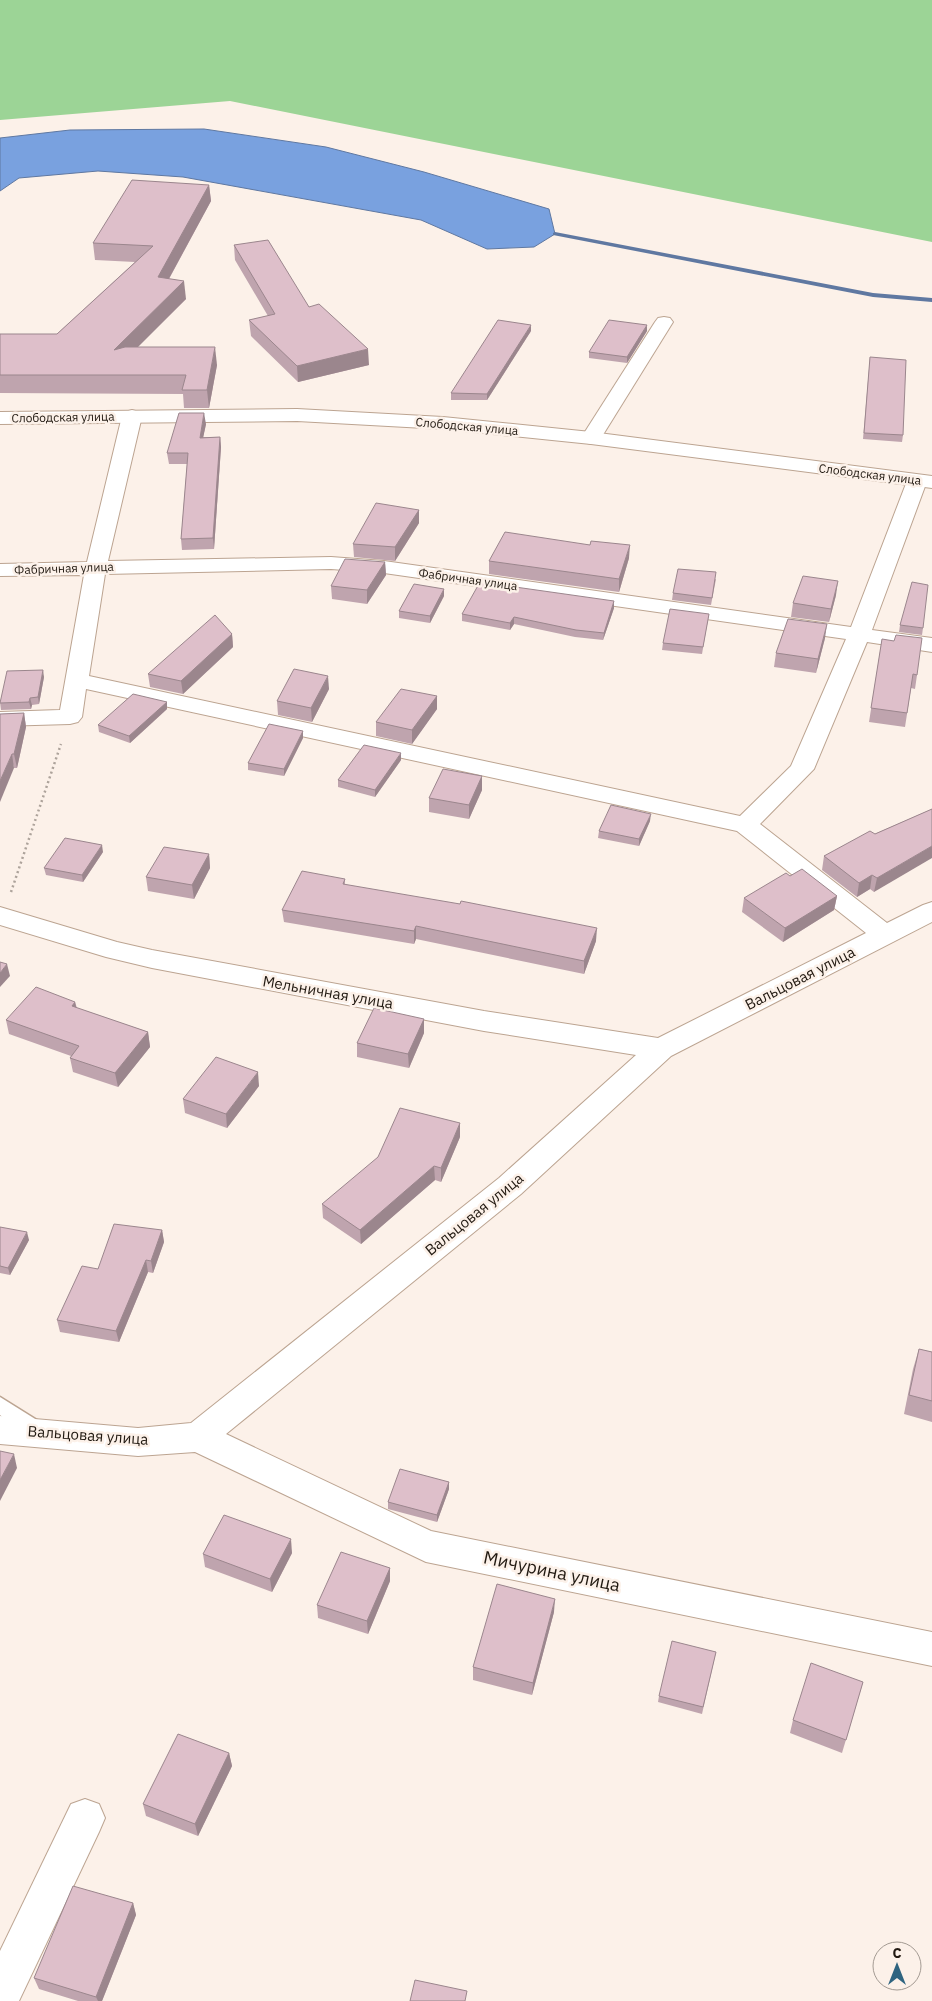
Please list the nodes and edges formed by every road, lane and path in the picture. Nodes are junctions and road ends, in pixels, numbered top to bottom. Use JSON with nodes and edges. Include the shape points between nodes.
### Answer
{"nodes":[{"id":1,"x":664,"y":322,"type":"dead end"},
{"id":2,"x":132,"y":416,"type":"junction"},
{"id":3,"x":0,"y":418,"type":"edge"},
{"id":4,"x":591,"y":438,"type":"junction"},
{"id":5,"x":925,"y":482,"type":"edge"},
{"id":6,"x":96,"y":567,"type":"junction"},
{"id":7,"x":0,"y":570,"type":"edge"},
{"id":8,"x":858,"y":635,"type":"junction"},
{"id":9,"x":932,"y":645,"type":"edge"},
{"id":10,"x":76,"y":680,"type":"junction"},
{"id":11,"x":70,"y":717,"type":"junction"},
{"id":12,"x":0,"y":718,"type":"edge"},
{"id":13,"x":745,"y":825,"type":"junction"},
{"id":14,"x":932,"y":911,"type":"edge"},
{"id":15,"x":1,"y":917,"type":"edge"},
{"id":16,"x":884,"y":934,"type":"junction"},
{"id":17,"x":661,"y":1049,"type":"junction"},
{"id":18,"x":0,"y":1405,"type":"edge"},
{"id":19,"x":0,"y":1430,"type":"edge"},
{"id":20,"x":40,"y":1432,"type":"junction"},
{"id":21,"x":198,"y":1436,"type":"junction"},
{"id":22,"x":930,"y":1654,"type":"edge"},
{"id":23,"x":85,"y":1818,"type":"dead end"},
{"id":24,"x":0,"y":1996,"type":"edge"}],
"edges":[{"from":1,"to":4,"type":"street"},
{"from":2,"to":3,"type":"street","name":"Слободская улица"},
{"from":2,"to":4,"type":"street","name":"Слободская улица","via":[[297,415],[443,423]]},
{"from":2,"to":6,"type":"street"},
{"from":4,"to":5,"type":"street","name":"Слободская улица"},
{"from":5,"to":8,"type":"street"},
{"from":6,"to":7,"type":"street","name":"Фабричная улица"},
{"from":6,"to":8,"type":"street","name":"Фабричная улица","via":[[332,563],[384,567]]},
{"from":6,"to":10,"type":"street"},
{"from":8,"to":9,"type":"street","name":"Фабричная улица"},
{"from":8,"to":13,"type":"street","via":[[802,769]]},
{"from":10,"to":11,"type":"street"},
{"from":10,"to":13,"type":"street"},
{"from":11,"to":12,"type":"street"},
{"from":11,"to":15,"type":"path"},
{"from":13,"to":16,"type":"street"},
{"from":14,"to":16,"type":"street","name":"Вальцовая улица"},
{"from":15,"to":17,"type":"street","name":"Мельничная улица","via":[[152,959],[484,1021]]},
{"from":16,"to":17,"type":"street","name":"Вальцовая улица"},
{"from":17,"to":21,"type":"street","name":"Вальцовая улица","via":[[510,1186]]},
{"from":18,"to":20,"type":"lane"},
{"from":19,"to":20,"type":"street","name":"Вальцовая улица"},
{"from":20,"to":21,"type":"street","name":"Вальцовая улица","via":[[138,1442]]},
{"from":21,"to":22,"type":"street","name":"Мичурина улица","via":[[426,1546]]},
{"from":23,"to":24,"type":"street"}]}
